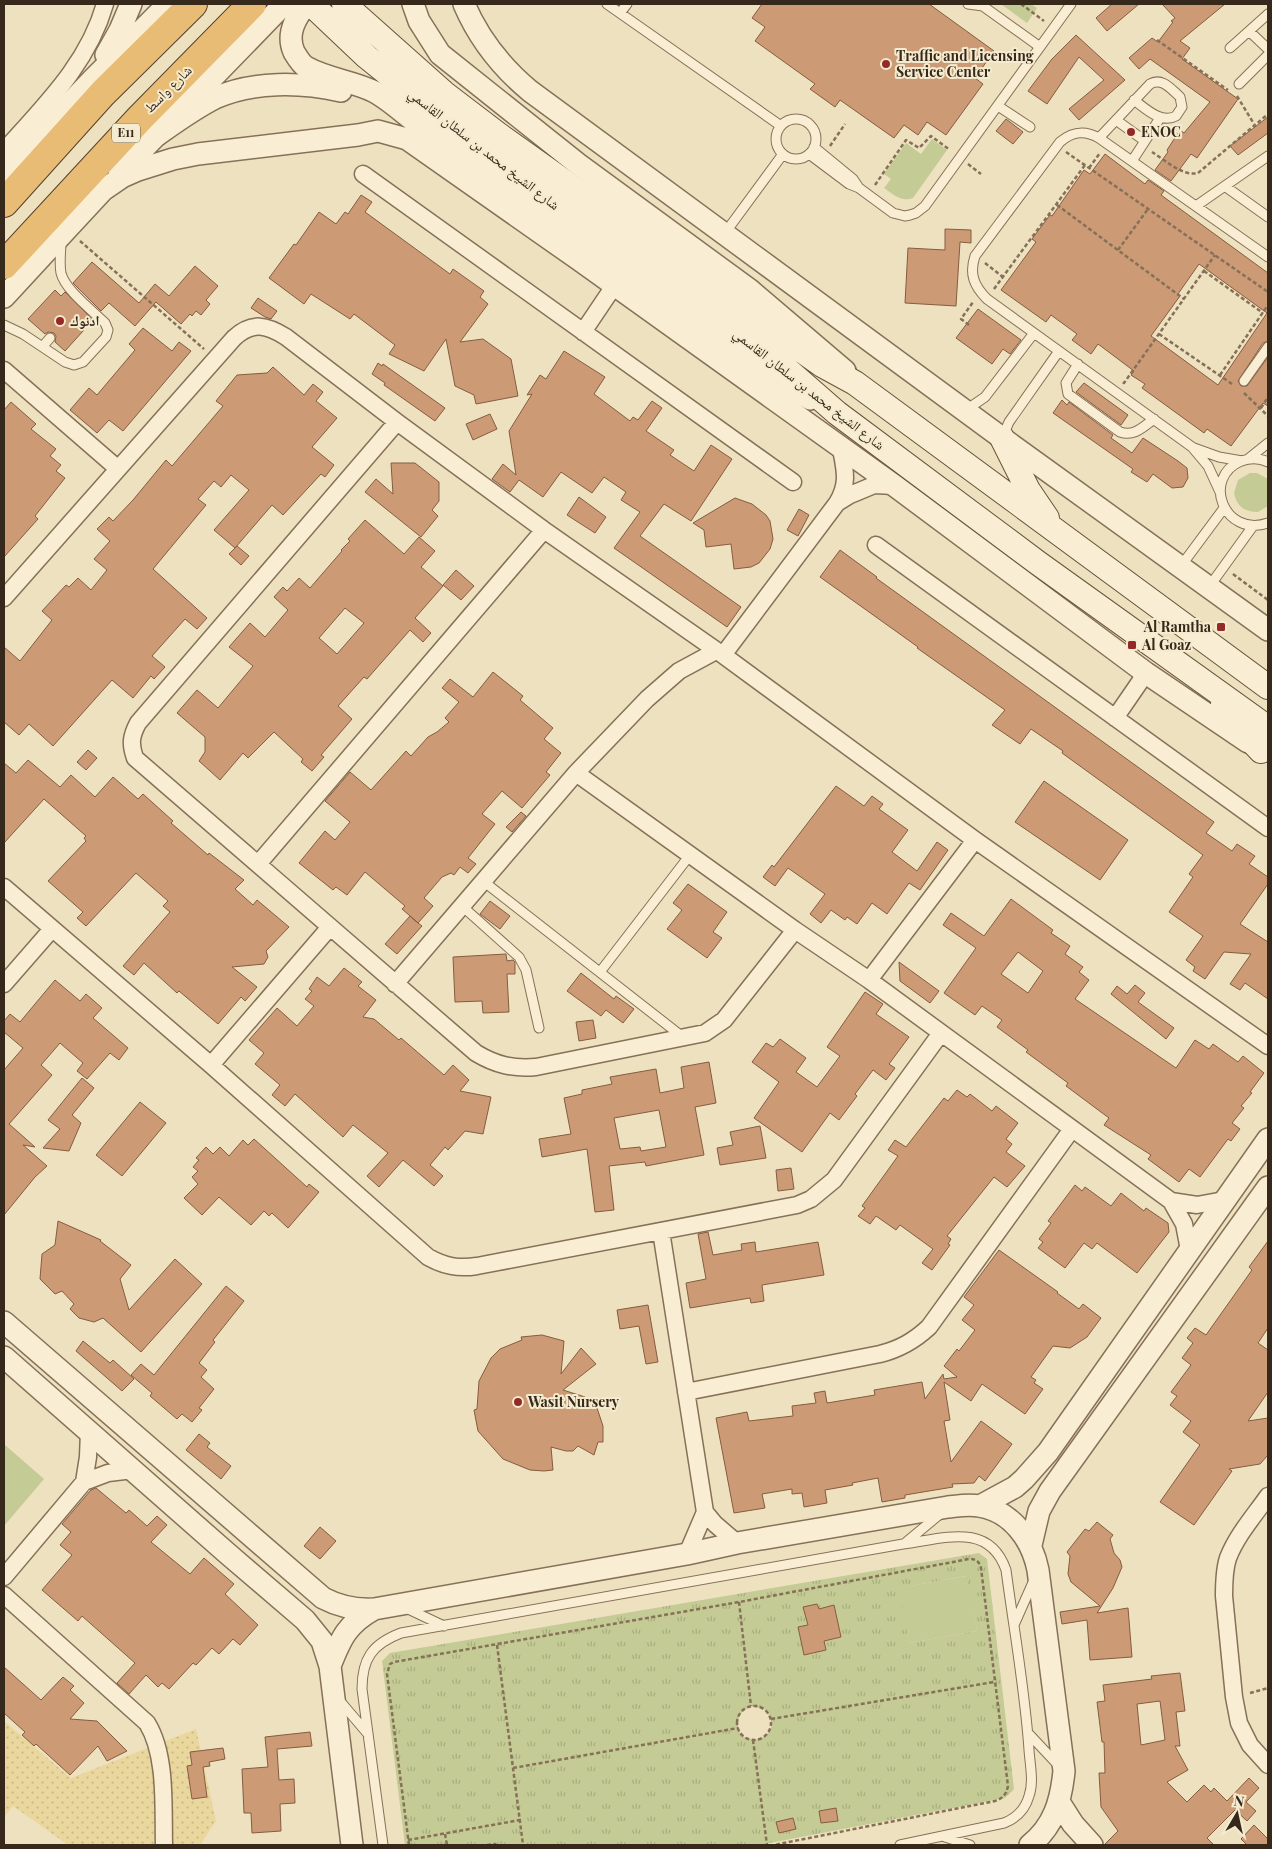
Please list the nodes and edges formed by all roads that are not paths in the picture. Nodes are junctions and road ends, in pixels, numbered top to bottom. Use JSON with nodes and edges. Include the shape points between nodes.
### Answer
{"nodes":[{"id":1,"x":105,"y":4,"type":"edge"},
{"id":2,"x":131,"y":4,"type":"edge"},
{"id":3,"x":168,"y":4,"type":"edge"},
{"id":4,"x":194,"y":4,"type":"edge"},
{"id":5,"x":252,"y":4,"type":"edge"},
{"id":6,"x":284,"y":4,"type":"edge"},
{"id":7,"x":344,"y":4,"type":"edge"},
{"id":8,"x":413,"y":4,"type":"edge"},
{"id":9,"x":427,"y":4,"type":"edge"},
{"id":10,"x":464,"y":4,"type":"edge"},
{"id":11,"x":607,"y":4,"type":"edge"},
{"id":12,"x":627,"y":4,"type":"edge"},
{"id":13,"x":968,"y":4,"type":"edge"},
{"id":14,"x":1071,"y":4,"type":"edge"},
{"id":15,"x":981,"y":5,"type":"edge"},
{"id":16,"x":312,"y":6,"type":"edge"},
{"id":17,"x":620,"y":13,"type":"junction"},
{"id":18,"x":1268,"y":14,"type":"edge"},
{"id":19,"x":1249,"y":30,"type":"junction"},
{"id":20,"x":1040,"y":47,"type":"junction"},
{"id":21,"x":1230,"y":48,"type":"dead end"},
{"id":22,"x":1268,"y":49,"type":"edge"},
{"id":23,"x":1268,"y":55,"type":"edge"},
{"id":24,"x":457,"y":68,"type":"junction"},
{"id":25,"x":92,"y":80,"type":"junction"},
{"id":26,"x":1239,"y":84,"type":"dead end"},
{"id":27,"x":1134,"y":100,"type":"junction"},
{"id":28,"x":998,"y":106,"type":"junction"},
{"id":29,"x":566,"y":118,"type":"junction"},
{"id":30,"x":1160,"y":118,"type":"junction"},
{"id":31,"x":1116,"y":120,"type":"junction"},
{"id":32,"x":523,"y":122,"type":"junction"},
{"id":33,"x":780,"y":126,"type":"junction"},
{"id":34,"x":421,"y":127,"type":"junction"},
{"id":35,"x":1030,"y":127,"type":"dead end"},
{"id":36,"x":153,"y":138,"type":"junction"},
{"id":37,"x":1099,"y":138,"type":"junction"},
{"id":38,"x":1144,"y":143,"type":"junction"},
{"id":39,"x":811,"y":150,"type":"junction"},
{"id":40,"x":10,"y":154,"type":"edge"},
{"id":41,"x":783,"y":154,"type":"junction"},
{"id":42,"x":1268,"y":156,"type":"edge"},
{"id":43,"x":1132,"y":161,"type":"junction"},
{"id":44,"x":4,"y":172,"type":"edge"},
{"id":45,"x":363,"y":174,"type":"dead end"},
{"id":46,"x":1226,"y":187,"type":"junction"},
{"id":47,"x":859,"y":188,"type":"junction"},
{"id":48,"x":104,"y":190,"type":"junction"},
{"id":49,"x":4,"y":203,"type":"edge"},
{"id":50,"x":1196,"y":206,"type":"junction"},
{"id":51,"x":1268,"y":217,"type":"edge"},
{"id":52,"x":63,"y":232,"type":"junction"},
{"id":53,"x":725,"y":233,"type":"junction"},
{"id":54,"x":599,"y":256,"type":"junction"},
{"id":55,"x":1268,"y":257,"type":"edge"},
{"id":56,"x":4,"y":265,"type":"edge"},
{"id":57,"x":614,"y":286,"type":"junction"},
{"id":58,"x":4,"y":297,"type":"edge"},
{"id":59,"x":83,"y":301,"type":"junction"},
{"id":60,"x":77,"y":309,"type":"dead end"},
{"id":61,"x":4,"y":325,"type":"edge"},
{"id":62,"x":583,"y":332,"type":"junction"},
{"id":63,"x":1034,"y":333,"type":"junction"},
{"id":64,"x":50,"y":338,"type":"dead end"},
{"id":65,"x":42,"y":346,"type":"junction"},
{"id":66,"x":1268,"y":348,"type":"edge"},
{"id":67,"x":1059,"y":351,"type":"junction"},
{"id":68,"x":1078,"y":364,"type":"junction"},
{"id":69,"x":4,"y":370,"type":"edge"},
{"id":70,"x":1244,"y":381,"type":"dead end"},
{"id":71,"x":855,"y":383,"type":"junction"},
{"id":72,"x":966,"y":410,"type":"junction"},
{"id":73,"x":837,"y":413,"type":"junction"},
{"id":74,"x":1154,"y":419,"type":"junction"},
{"id":75,"x":397,"y":422,"type":"junction"},
{"id":76,"x":1002,"y":438,"type":"junction"},
{"id":77,"x":1268,"y":443,"type":"edge"},
{"id":78,"x":1192,"y":447,"type":"junction"},
{"id":79,"x":841,"y":449,"type":"junction"},
{"id":80,"x":1245,"y":460,"type":"junction"},
{"id":81,"x":1268,"y":462,"type":"edge"},
{"id":82,"x":117,"y":468,"type":"junction"},
{"id":83,"x":793,"y":482,"type":"dead end"},
{"id":84,"x":895,"y":486,"type":"junction"},
{"id":85,"x":1220,"y":492,"type":"junction"},
{"id":86,"x":837,"y":503,"type":"junction"},
{"id":87,"x":1224,"y":508,"type":"junction"},
{"id":88,"x":1268,"y":523,"type":"edge"},
{"id":89,"x":1253,"y":526,"type":"junction"},
{"id":90,"x":544,"y":530,"type":"junction"},
{"id":91,"x":1060,"y":535,"type":"junction"},
{"id":92,"x":876,"y":545,"type":"dead end"},
{"id":93,"x":1181,"y":566,"type":"junction"},
{"id":94,"x":1209,"y":587,"type":"junction"},
{"id":95,"x":4,"y":598,"type":"edge"},
{"id":96,"x":1268,"y":630,"type":"edge"},
{"id":97,"x":719,"y":653,"type":"junction"},
{"id":98,"x":1146,"y":673,"type":"junction"},
{"id":99,"x":1268,"y":687,"type":"edge"},
{"id":100,"x":1211,"y":688,"type":"junction"},
{"id":101,"x":1115,"y":718,"type":"junction"},
{"id":102,"x":1268,"y":728,"type":"edge"},
{"id":103,"x":1264,"y":754,"type":"edge"},
{"id":104,"x":576,"y":773,"type":"junction"},
{"id":105,"x":1268,"y":828,"type":"edge"},
{"id":106,"x":976,"y":840,"type":"junction"},
{"id":107,"x":690,"y":855,"type":"junction"},
{"id":108,"x":258,"y":864,"type":"junction"},
{"id":109,"x":484,"y":880,"type":"junction"},
{"id":110,"x":4,"y":887,"type":"edge"},
{"id":111,"x":462,"y":906,"type":"junction"},
{"id":112,"x":330,"y":928,"type":"junction"},
{"id":113,"x":52,"y":929,"type":"junction"},
{"id":114,"x":795,"y":930,"type":"junction"},
{"id":115,"x":600,"y":972,"type":"junction"},
{"id":116,"x":868,"y":980,"type":"junction"},
{"id":117,"x":4,"y":984,"type":"edge"},
{"id":118,"x":395,"y":984,"type":"junction"},
{"id":119,"x":540,"y":1028,"type":"dead end"},
{"id":120,"x":941,"y":1033,"type":"junction"},
{"id":121,"x":684,"y":1038,"type":"junction"},
{"id":122,"x":1268,"y":1046,"type":"edge"},
{"id":123,"x":211,"y":1065,"type":"junction"},
{"id":124,"x":1072,"y":1130,"type":"junction"},
{"id":125,"x":1268,"y":1139,"type":"edge"},
{"id":126,"x":1268,"y":1187,"type":"edge"},
{"id":127,"x":1224,"y":1200,"type":"junction"},
{"id":128,"x":1171,"y":1201,"type":"junction"},
{"id":129,"x":660,"y":1232,"type":"junction"},
{"id":130,"x":1189,"y":1250,"type":"junction"},
{"id":131,"x":4,"y":1322,"type":"edge"},
{"id":132,"x":4,"y":1357,"type":"edge"},
{"id":133,"x":686,"y":1392,"type":"junction"},
{"id":134,"x":89,"y":1431,"type":"junction"},
{"id":135,"x":1048,"y":1452,"type":"junction"},
{"id":136,"x":133,"y":1470,"type":"junction"},
{"id":137,"x":1065,"y":1470,"type":"junction"},
{"id":138,"x":84,"y":1482,"type":"junction"},
{"id":139,"x":1268,"y":1496,"type":"edge"},
{"id":140,"x":980,"y":1506,"type":"junction"},
{"id":141,"x":948,"y":1507,"type":"junction"},
{"id":142,"x":705,"y":1512,"type":"junction"},
{"id":143,"x":737,"y":1543,"type":"junction"},
{"id":144,"x":904,"y":1544,"type":"junction"},
{"id":145,"x":1031,"y":1546,"type":"junction"},
{"id":146,"x":228,"y":1554,"type":"junction"},
{"id":147,"x":687,"y":1554,"type":"junction"},
{"id":148,"x":1038,"y":1570,"type":"junction"},
{"id":149,"x":290,"y":1571,"type":"junction"},
{"id":150,"x":4,"y":1577,"type":"edge"},
{"id":151,"x":4,"y":1595,"type":"edge"},
{"id":152,"x":398,"y":1605,"type":"junction"},
{"id":153,"x":374,"y":1609,"type":"junction"},
{"id":154,"x":444,"y":1626,"type":"junction"},
{"id":155,"x":1014,"y":1626,"type":"junction"},
{"id":156,"x":330,"y":1666,"type":"junction"},
{"id":157,"x":334,"y":1694,"type":"junction"},
{"id":158,"x":1028,"y":1733,"type":"junction"},
{"id":159,"x":368,"y":1734,"type":"junction"},
{"id":160,"x":1268,"y":1765,"type":"edge"},
{"id":161,"x":1064,"y":1771,"type":"junction"},
{"id":162,"x":1059,"y":1802,"type":"junction"},
{"id":163,"x":945,"y":1836,"type":"junction"},
{"id":164,"x":382,"y":1844,"type":"edge"},
{"id":165,"x":164,"y":1845,"type":"edge"},
{"id":166,"x":352,"y":1845,"type":"edge"},
{"id":167,"x":900,"y":1845,"type":"edge"},
{"id":168,"x":970,"y":1845,"type":"edge"},
{"id":169,"x":1030,"y":1845,"type":"edge"},
{"id":170,"x":1092,"y":1845,"type":"edge"}],
"edges":[{"from":1,"to":40,"type":"street","via":[[72,73]]},
{"from":2,"to":25,"type":"street"},
{"from":3,"to":25,"type":"street"},
{"from":4,"to":49,"type":"highway","via":[[103,93]]},
{"from":5,"to":56,"type":"highway","name":"شارع واسط","number":"E11","via":[[140,118]]},
{"from":6,"to":36,"type":"street"},
{"from":7,"to":71,"type":"main road","name":"شارع الشيخ محمد بن سلطان القاسمي","via":[[444,93],[498,134],[822,365]]},
{"from":8,"to":24,"type":"street","via":[[427,36],[440,54]]},
{"from":9,"to":24,"type":"street","via":[[436,30]]},
{"from":10,"to":29,"type":"street","via":[[497,60],[512,76]]},
{"from":11,"to":17,"type":"lane"},
{"from":12,"to":17,"type":"lane"},
{"from":13,"to":15,"type":"lane"},
{"from":14,"to":20,"type":"lane"},
{"from":15,"to":20,"type":"lane"},
{"from":16,"to":34,"type":"street","via":[[296,18],[290,43],[305,66],[375,92]]},
{"from":16,"to":73,"type":"main road","name":"شارع الشيخ محمد بن سلطان القاسمي","via":[[367,57],[486,154],[774,358]]},
{"from":17,"to":33,"type":"lane"},
{"from":18,"to":19,"type":"lane"},
{"from":19,"to":21,"type":"lane"},
{"from":19,"to":22,"type":"lane"},
{"from":20,"to":28,"type":"lane"},
{"from":23,"to":26,"type":"lane"},
{"from":24,"to":32,"type":"street"},
{"from":25,"to":40,"type":"street"},
{"from":27,"to":30,"type":"lane"},
{"from":27,"to":30,"type":"lane","via":[[1153,82],[1163,83],[1180,96],[1182,107],[1171,119]]},
{"from":27,"to":31,"type":"lane"},
{"from":28,"to":35,"type":"lane"},
{"from":28,"to":47,"type":"lane","via":[[926,206],[916,213],[898,215]]},
{"from":29,"to":32,"type":"street"},
{"from":29,"to":53,"type":"street"},
{"from":30,"to":38,"type":"lane"},
{"from":31,"to":37,"type":"lane"},
{"from":31,"to":38,"type":"lane"},
{"from":32,"to":71,"type":"street","via":[[750,290],[836,362]]},
{"from":33,"to":39,"type":"lane","via":[[791,119],[804,120],[816,134]]},
{"from":33,"to":41,"type":"lane","via":[[776,137]]},
{"from":34,"to":36,"type":"street","via":[[357,96],[310,85],[263,86],[216,98]]},
{"from":34,"to":54,"type":"street"},
{"from":36,"to":48,"type":"street"},
{"from":37,"to":43,"type":"lane"},
{"from":37,"to":63,"type":"lane","via":[[1086,132],[1066,137],[976,256],[972,271],[976,286],[987,299]]},
{"from":38,"to":43,"type":"lane"},
{"from":39,"to":41,"type":"lane","via":[[798,158]]},
{"from":39,"to":47,"type":"lane","via":[[849,184]]},
{"from":39,"to":47,"type":"lane","via":[[824,155],[854,178]]},
{"from":40,"to":44,"type":"street"},
{"from":41,"to":53,"type":"lane"},
{"from":42,"to":46,"type":"lane"},
{"from":43,"to":50,"type":"lane"},
{"from":45,"to":62,"type":"street"},
{"from":46,"to":50,"type":"lane"},
{"from":46,"to":51,"type":"lane"},
{"from":48,"to":52,"type":"street"},
{"from":48,"to":57,"type":"street","via":[[122,177],[173,159],[378,131],[407,139],[422,148]]},
{"from":50,"to":55,"type":"lane"},
{"from":52,"to":58,"type":"street"},
{"from":52,"to":59,"type":"lane","via":[[63,278]]},
{"from":53,"to":72,"type":"street"},
{"from":54,"to":57,"type":"street"},
{"from":54,"to":73,"type":"street","via":[[802,395]]},
{"from":57,"to":62,"type":"street"},
{"from":57,"to":79,"type":"street"},
{"from":59,"to":60,"type":"lane"},
{"from":59,"to":65,"type":"lane","via":[[107,326],[106,337],[83,362],[74,365]]},
{"from":61,"to":65,"type":"lane"},
{"from":62,"to":83,"type":"street"},
{"from":63,"to":67,"type":"lane"},
{"from":63,"to":72,"type":"lane","via":[[985,397]]},
{"from":64,"to":65,"type":"lane"},
{"from":66,"to":70,"type":"lane"},
{"from":67,"to":68,"type":"lane"},
{"from":67,"to":76,"type":"lane","via":[[1009,422]]},
{"from":68,"to":74,"type":"lane"},
{"from":68,"to":74,"type":"lane","via":[[1066,383],[1068,394],[1120,432],[1135,433]]},
{"from":69,"to":82,"type":"street"},
{"from":71,"to":91,"type":"main road","name":"شارع الشيخ محمد بن سلطان القاسمي"},
{"from":72,"to":76,"type":"street"},
{"from":73,"to":100,"type":"main road","name":"شارع الشيخ محمد بن سلطان القاسمي"},
{"from":74,"to":78,"type":"lane"},
{"from":75,"to":82,"type":"street","via":[[286,337],[263,327],[250,327],[241,331],[215,358]]},
{"from":75,"to":90,"type":"street"},
{"from":75,"to":108,"type":"street","via":[[132,734],[135,758]]},
{"from":76,"to":91,"type":"main road","via":[[1041,512]]},
{"from":76,"to":93,"type":"street"},
{"from":77,"to":80,"type":"lane"},
{"from":78,"to":80,"type":"lane","via":[[1214,456]]},
{"from":78,"to":85,"type":"lane","via":[[1208,466]]},
{"from":79,"to":84,"type":"street"},
{"from":79,"to":86,"type":"street","via":[[845,480],[844,492]]},
{"from":80,"to":81,"type":"lane"},
{"from":80,"to":85,"type":"lane","via":[[1224,476]]},
{"from":82,"to":95,"type":"street"},
{"from":84,"to":86,"type":"street","via":[[874,485]]},
{"from":84,"to":98,"type":"street"},
{"from":85,"to":87,"type":"lane"},
{"from":86,"to":97,"type":"street"},
{"from":87,"to":89,"type":"lane","via":[[1236,521]]},
{"from":87,"to":93,"type":"lane"},
{"from":88,"to":89,"type":"lane"},
{"from":89,"to":94,"type":"lane"},
{"from":90,"to":97,"type":"street"},
{"from":90,"to":108,"type":"street"},
{"from":91,"to":99,"type":"main road","name":"شارع الشيخ محمد بن سلطان القاسمي"},
{"from":92,"to":101,"type":"street"},
{"from":93,"to":94,"type":"street"},
{"from":94,"to":96,"type":"street"},
{"from":97,"to":104,"type":"street","via":[[685,667],[662,684]]},
{"from":97,"to":106,"type":"street"},
{"from":98,"to":101,"type":"street"},
{"from":98,"to":103,"type":"street"},
{"from":100,"to":102,"type":"main road","name":"شارع الشيخ محمد بن سلطان القاسمي"},
{"from":100,"to":103,"type":"main road","via":[[1243,732]]},
{"from":101,"to":105,"type":"street"},
{"from":104,"to":107,"type":"street"},
{"from":104,"to":109,"type":"street"},
{"from":106,"to":116,"type":"street"},
{"from":106,"to":122,"type":"street"},
{"from":107,"to":114,"type":"street"},
{"from":107,"to":115,"type":"lane"},
{"from":108,"to":112,"type":"street"},
{"from":109,"to":111,"type":"street"},
{"from":109,"to":115,"type":"lane"},
{"from":110,"to":113,"type":"street"},
{"from":111,"to":118,"type":"street"},
{"from":111,"to":119,"type":"lane","via":[[519,957],[526,970]]},
{"from":112,"to":118,"type":"street"},
{"from":112,"to":123,"type":"street"},
{"from":113,"to":117,"type":"street"},
{"from":113,"to":123,"type":"street"},
{"from":114,"to":116,"type":"street"},
{"from":114,"to":121,"type":"street","via":[[724,1020],[705,1032]]},
{"from":115,"to":121,"type":"lane"},
{"from":116,"to":120,"type":"street"},
{"from":118,"to":121,"type":"street","via":[[476,1053],[504,1066],[536,1067]]},
{"from":120,"to":124,"type":"street"},
{"from":120,"to":129,"type":"street","via":[[843,1169],[823,1191],[797,1205]]},
{"from":123,"to":129,"type":"street","via":[[428,1257],[439,1263],[464,1268]]},
{"from":124,"to":128,"type":"street"},
{"from":124,"to":133,"type":"street","via":[[929,1328],[919,1337],[907,1345],[880,1354]]},
{"from":125,"to":127,"type":"street"},
{"from":126,"to":137,"type":"street"},
{"from":127,"to":128,"type":"street","via":[[1198,1205]]},
{"from":127,"to":130,"type":"street"},
{"from":128,"to":130,"type":"street","via":[[1184,1224]]},
{"from":129,"to":133,"type":"street"},
{"from":130,"to":135,"type":"street"},
{"from":131,"to":149,"type":"street"},
{"from":132,"to":134,"type":"street"},
{"from":133,"to":142,"type":"street"},
{"from":134,"to":136,"type":"street"},
{"from":134,"to":138,"type":"street"},
{"from":135,"to":137,"type":"street"},
{"from":135,"to":140,"type":"street","via":[[1015,1487]]},
{"from":136,"to":138,"type":"street","via":[[108,1473]]},
{"from":136,"to":146,"type":"street"},
{"from":137,"to":145,"type":"street","via":[[1041,1506]]},
{"from":138,"to":150,"type":"street"},
{"from":139,"to":160,"type":"street","via":[[1235,1544],[1224,1578],[1234,1697],[1244,1734]]},
{"from":140,"to":141,"type":"street"},
{"from":140,"to":145,"type":"street","via":[[1009,1519]]},
{"from":141,"to":143,"type":"street"},
{"from":141,"to":144,"type":"lane"},
{"from":142,"to":143,"type":"street"},
{"from":142,"to":147,"type":"street"},
{"from":143,"to":147,"type":"street"},
{"from":144,"to":154,"type":"lane"},
{"from":144,"to":155,"type":"lane","via":[[962,1536],[990,1545],[1006,1570]]},
{"from":145,"to":148,"type":"street"},
{"from":146,"to":149,"type":"street","via":[[247,1560],[277,1580],[286,1580]]},
{"from":146,"to":156,"type":"street","via":[[314,1629],[325,1647]]},
{"from":147,"to":152,"type":"street"},
{"from":148,"to":155,"type":"lane"},
{"from":148,"to":161,"type":"street"},
{"from":149,"to":153,"type":"street","via":[[334,1605]]},
{"from":151,"to":165,"type":"street","via":[[147,1723],[154,1734],[161,1760]]},
{"from":152,"to":153,"type":"street"},
{"from":152,"to":154,"type":"lane"},
{"from":153,"to":156,"type":"street","via":[[346,1630]]},
{"from":154,"to":159,"type":"lane","via":[[386,1638],[366,1660],[362,1689]]},
{"from":155,"to":158,"type":"lane"},
{"from":156,"to":157,"type":"street"},
{"from":157,"to":159,"type":"lane"},
{"from":157,"to":166,"type":"street"},
{"from":158,"to":161,"type":"lane"},
{"from":158,"to":163,"type":"lane","via":[[1032,1785],[1021,1812],[1004,1823]]},
{"from":159,"to":164,"type":"lane"},
{"from":161,"to":162,"type":"street"},
{"from":162,"to":169,"type":"street","via":[[1046,1830]]},
{"from":162,"to":170,"type":"street"},
{"from":163,"to":167,"type":"lane"},
{"from":163,"to":168,"type":"lane"}]}
